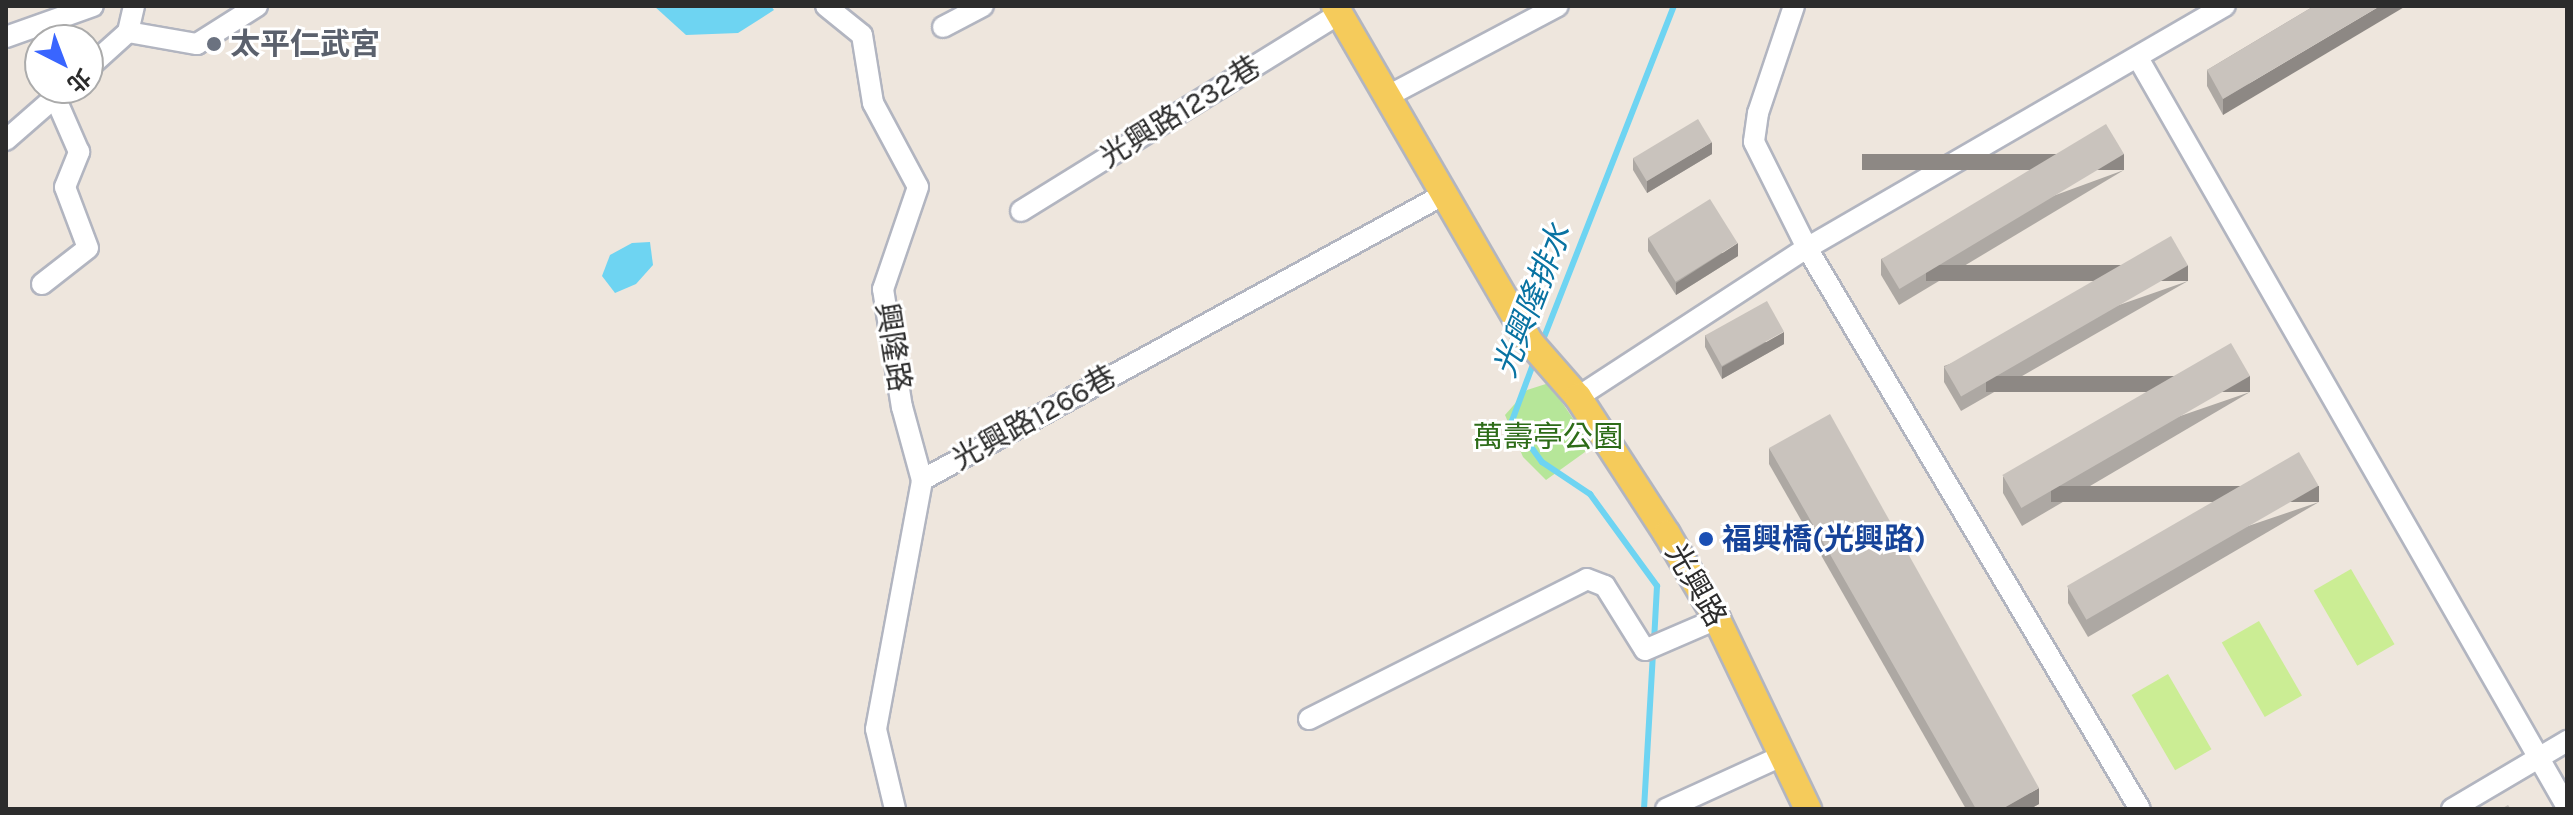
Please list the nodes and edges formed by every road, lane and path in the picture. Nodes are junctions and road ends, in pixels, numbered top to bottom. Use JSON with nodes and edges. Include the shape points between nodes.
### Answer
{"nodes":[{"id":1,"x":93,"y":6,"type":"edge"},
{"id":2,"x":134,"y":6,"type":"edge"},
{"id":3,"x":257,"y":6,"type":"edge"},
{"id":4,"x":826,"y":6,"type":"edge"},
{"id":5,"x":983,"y":6,"type":"edge"},
{"id":6,"x":1558,"y":6,"type":"edge"},
{"id":7,"x":1794,"y":6,"type":"edge"},
{"id":8,"x":2225,"y":6,"type":"edge"},
{"id":9,"x":1337,"y":10,"type":"edge"},
{"id":10,"x":943,"y":27,"type":"dead end"},
{"id":11,"x":128,"y":32,"type":"junction"},
{"id":12,"x":6,"y":37,"type":"edge"},
{"id":13,"x":104,"y":54,"type":"edge"},
{"id":14,"x":2138,"y":58,"type":"junction"},
{"id":15,"x":1388,"y":96,"type":"junction"},
{"id":16,"x":46,"y":104,"type":"edge"},
{"id":17,"x":64,"y":104,"type":"edge"},
{"id":18,"x":6,"y":140,"type":"edge"},
{"id":19,"x":1441,"y":196,"type":"junction"},
{"id":20,"x":1021,"y":211,"type":"dead end"},
{"id":21,"x":1807,"y":248,"type":"junction"},
{"id":22,"x":42,"y":284,"type":"dead end"},
{"id":23,"x":1578,"y":397,"type":"junction"},
{"id":24,"x":922,"y":480,"type":"junction"},
{"id":25,"x":1717,"y":619,"type":"junction"},
{"id":26,"x":1309,"y":719,"type":"dead end"},
{"id":27,"x":2567,"y":741,"type":"edge"},
{"id":28,"x":1784,"y":755,"type":"junction"},
{"id":29,"x":2540,"y":757,"type":"junction"},
{"id":30,"x":2567,"y":807,"type":"edge"},
{"id":31,"x":895,"y":809,"type":"edge"},
{"id":32,"x":1666,"y":809,"type":"edge"},
{"id":33,"x":1808,"y":809,"type":"edge"},
{"id":34,"x":2140,"y":809,"type":"edge"},
{"id":35,"x":2452,"y":809,"type":"edge"}],
"edges":[{"from":1,"to":12,"type":"lane"},
{"from":2,"to":11,"type":"lane"},
{"from":3,"to":11,"type":"lane","via":[[197,44]]},
{"from":4,"to":24,"type":"lane","name":"興隆路","via":[[862,35],[873,103],[918,187],[883,289],[902,407]]},
{"from":5,"to":10,"type":"lane"},
{"from":6,"to":15,"type":"lane"},
{"from":7,"to":21,"type":"lane","via":[[1758,113],[1754,142]]},
{"from":8,"to":14,"type":"lane"},
{"from":9,"to":15,"type":"main road"},
{"from":9,"to":20,"type":"lane","name":"光興路1232巷"},
{"from":11,"to":13,"type":"lane"},
{"from":14,"to":21,"type":"lane"},
{"from":14,"to":29,"type":"lane"},
{"from":15,"to":19,"type":"main road"},
{"from":16,"to":18,"type":"lane"},
{"from":17,"to":22,"type":"lane","via":[[79,152],[65,187],[88,248]]},
{"from":19,"to":23,"type":"main road","name":"光興路","via":[[1529,341]]},
{"from":19,"to":24,"type":"lane","name":"光興路1266巷"},
{"from":21,"to":23,"type":"lane"},
{"from":21,"to":34,"type":"lane"},
{"from":23,"to":25,"type":"main road","name":"光興路"},
{"from":24,"to":31,"type":"lane","name":"光興路1266巷","via":[[876,729]]},
{"from":25,"to":26,"type":"lane","via":[[1645,650],[1605,586],[1587,579]]},
{"from":25,"to":28,"type":"main road","name":"光興路"},
{"from":27,"to":29,"type":"lane"},
{"from":28,"to":32,"type":"lane"},
{"from":28,"to":33,"type":"main road","name":"光興路"},
{"from":29,"to":30,"type":"lane"},
{"from":29,"to":35,"type":"lane"}]}
